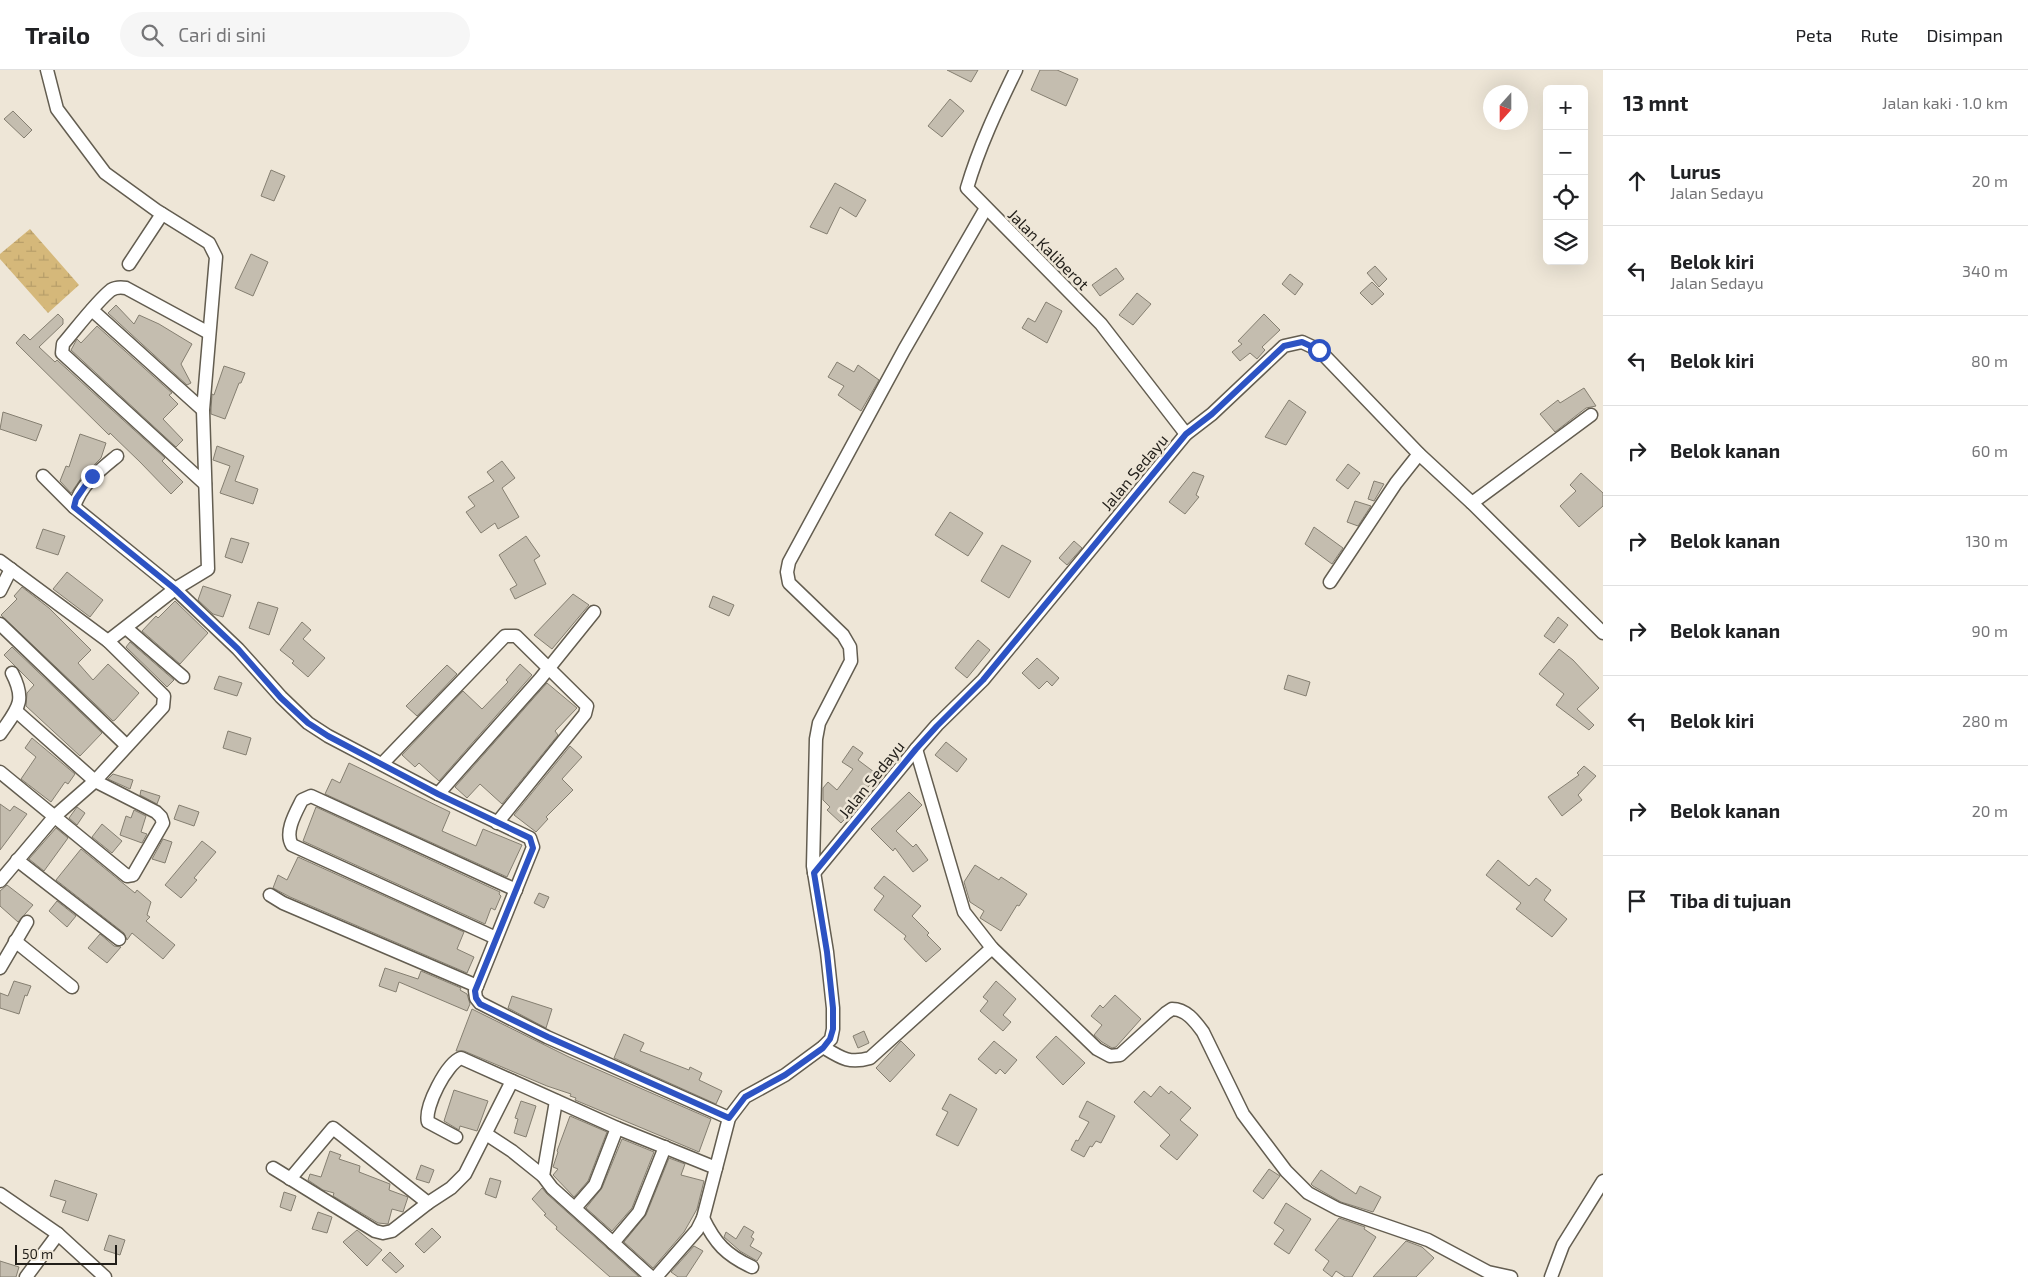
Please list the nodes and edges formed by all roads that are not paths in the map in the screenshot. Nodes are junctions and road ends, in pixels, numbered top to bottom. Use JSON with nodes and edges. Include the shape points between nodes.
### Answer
{"nodes":[{"id":1,"x":48,"y":70,"type":"edge"},
{"id":2,"x":1016,"y":70,"type":"edge"},
{"id":3,"x":986,"y":208,"type":"junction"},
{"id":4,"x":162,"y":214,"type":"junction"},
{"id":5,"x":129,"y":264,"type":"dead end"},
{"id":6,"x":92,"y":310,"type":"junction"},
{"id":7,"x":209,"y":334,"type":"junction"},
{"id":8,"x":203,"y":410,"type":"junction"},
{"id":9,"x":1591,"y":415,"type":"dead end"},
{"id":10,"x":1186,"y":434,"type":"junction"},
{"id":11,"x":1419,"y":454,"type":"junction"},
{"id":12,"x":118,"y":456,"type":"dead end"},
{"id":13,"x":43,"y":476,"type":"dead end"},
{"id":14,"x":205,"y":484,"type":"junction"},
{"id":15,"x":1472,"y":503,"type":"junction"},
{"id":16,"x":74,"y":507,"type":"junction"},
{"id":17,"x":0,"y":561,"type":"edge"},
{"id":18,"x":11,"y":569,"type":"junction"},
{"id":19,"x":1330,"y":582,"type":"dead end"},
{"id":20,"x":175,"y":589,"type":"junction"},
{"id":21,"x":0,"y":591,"type":"edge"},
{"id":22,"x":594,"y":612,"type":"dead end"},
{"id":23,"x":0,"y":624,"type":"edge"},
{"id":24,"x":126,"y":628,"type":"junction"},
{"id":25,"x":1603,"y":633,"type":"edge"},
{"id":26,"x":108,"y":641,"type":"junction"},
{"id":27,"x":549,"y":667,"type":"junction"},
{"id":28,"x":12,"y":673,"type":"dead end"},
{"id":29,"x":183,"y":677,"type":"dead end"},
{"id":30,"x":16,"y":711,"type":"junction"},
{"id":31,"x":0,"y":734,"type":"edge"},
{"id":32,"x":126,"y":745,"type":"junction"},
{"id":33,"x":916,"y":749,"type":"junction"},
{"id":34,"x":382,"y":764,"type":"junction"},
{"id":35,"x":2,"y":780,"type":"edge"},
{"id":36,"x":96,"y":781,"type":"junction"},
{"id":37,"x":438,"y":794,"type":"junction"},
{"id":38,"x":55,"y":816,"type":"junction"},
{"id":39,"x":497,"y":823,"type":"junction"},
{"id":40,"x":17,"y":860,"type":"junction"},
{"id":41,"x":814,"y":873,"type":"junction"},
{"id":42,"x":0,"y":881,"type":"edge"},
{"id":43,"x":516,"y":890,"type":"junction"},
{"id":44,"x":270,"y":895,"type":"dead end"},
{"id":45,"x":27,"y":922,"type":"dead end"},
{"id":46,"x":496,"y":938,"type":"junction"},
{"id":47,"x":119,"y":939,"type":"dead end"},
{"id":48,"x":15,"y":941,"type":"junction"},
{"id":49,"x":992,"y":948,"type":"junction"},
{"id":50,"x":0,"y":968,"type":"edge"},
{"id":51,"x":72,"y":986,"type":"dead end"},
{"id":52,"x":477,"y":986,"type":"junction"},
{"id":53,"x":823,"y":1048,"type":"junction"},
{"id":54,"x":512,"y":1081,"type":"junction"},
{"id":55,"x":556,"y":1101,"type":"junction"},
{"id":56,"x":729,"y":1118,"type":"junction"},
{"id":57,"x":617,"y":1128,"type":"junction"},
{"id":58,"x":486,"y":1134,"type":"junction"},
{"id":59,"x":456,"y":1137,"type":"dead end"},
{"id":60,"x":665,"y":1147,"type":"junction"},
{"id":61,"x":272,"y":1168,"type":"dead end"},
{"id":62,"x":716,"y":1168,"type":"junction"},
{"id":63,"x":543,"y":1176,"type":"junction"},
{"id":64,"x":290,"y":1179,"type":"junction"},
{"id":65,"x":1603,"y":1181,"type":"edge"},
{"id":66,"x":0,"y":1194,"type":"edge"},
{"id":67,"x":428,"y":1203,"type":"junction"},
{"id":68,"x":575,"y":1208,"type":"junction"},
{"id":69,"x":703,"y":1218,"type":"junction"},
{"id":70,"x":58,"y":1234,"type":"junction"},
{"id":71,"x":613,"y":1243,"type":"junction"},
{"id":72,"x":752,"y":1268,"type":"dead end"},
{"id":73,"x":26,"y":1277,"type":"edge"},
{"id":74,"x":105,"y":1277,"type":"edge"},
{"id":75,"x":651,"y":1277,"type":"edge"},
{"id":76,"x":656,"y":1277,"type":"edge"},
{"id":77,"x":1511,"y":1277,"type":"edge"},
{"id":78,"x":1551,"y":1277,"type":"edge"}],
"edges":[{"from":1,"to":4,"type":"street","via":[[57,109],[105,172]]},
{"from":2,"to":3,"type":"street","name":"Jalan Kaliberot","via":[[992,118],[967,188]]},
{"from":3,"to":10,"type":"street","name":"Jalan Kaliberot","via":[[1101,324]]},
{"from":3,"to":41,"type":"street","via":[[904,350],[789,562],[789,583],[843,635],[850,647],[851,661],[816,731]]},
{"from":4,"to":5,"type":"street"},
{"from":4,"to":7,"type":"street","via":[[209,243],[216,257]]},
{"from":6,"to":7,"type":"street","via":[[111,290],[126,288]]},
{"from":6,"to":8,"type":"street"},
{"from":6,"to":14,"type":"street","via":[[62,344],[62,353]]},
{"from":7,"to":8,"type":"street"},
{"from":8,"to":14,"type":"street"},
{"from":9,"to":15,"type":"street"},
{"from":10,"to":11,"type":"street","name":"Jalan Sedayu","via":[[1284,346],[1302,342],[1319,350]]},
{"from":10,"to":33,"type":"street","name":"Jalan Sedayu","via":[[983,680]]},
{"from":11,"to":15,"type":"street","name":"Jalan Sedayu"},
{"from":11,"to":19,"type":"street"},
{"from":12,"to":16,"type":"street","via":[[92,476]]},
{"from":13,"to":16,"type":"street"},
{"from":14,"to":20,"type":"street","via":[[208,569]]},
{"from":15,"to":25,"type":"street","name":"Jalan Sedayu"},
{"from":16,"to":20,"type":"street"},
{"from":17,"to":18,"type":"street"},
{"from":18,"to":21,"type":"street"},
{"from":18,"to":26,"type":"street"},
{"from":20,"to":24,"type":"street"},
{"from":20,"to":34,"type":"street","via":[[308,723]]},
{"from":22,"to":27,"type":"street"},
{"from":23,"to":32,"type":"street"},
{"from":24,"to":26,"type":"street"},
{"from":24,"to":29,"type":"street"},
{"from":26,"to":32,"type":"street","via":[[164,696],[162,707]]},
{"from":27,"to":34,"type":"street","via":[[516,636],[506,636]]},
{"from":27,"to":37,"type":"street"},
{"from":27,"to":39,"type":"street","via":[[587,706],[585,714]]},
{"from":28,"to":30,"type":"street","via":[[20,688]]},
{"from":30,"to":31,"type":"street"},
{"from":30,"to":36,"type":"street"},
{"from":32,"to":36,"type":"street"},
{"from":33,"to":41,"type":"street","name":"Jalan Sedayu"},
{"from":33,"to":49,"type":"street","via":[[964,912]]},
{"from":34,"to":37,"type":"street"},
{"from":35,"to":38,"type":"street"},
{"from":36,"to":38,"type":"street"},
{"from":36,"to":38,"type":"street","via":[[161,817],[163,823],[133,875],[123,874]]},
{"from":37,"to":39,"type":"street"},
{"from":38,"to":40,"type":"street"},
{"from":39,"to":43,"type":"street","via":[[530,838],[532,843],[533,848]]},
{"from":40,"to":42,"type":"street"},
{"from":40,"to":47,"type":"street"},
{"from":41,"to":53,"type":"street","via":[[833,1008],[833,1029]]},
{"from":43,"to":46,"type":"street"},
{"from":43,"to":46,"type":"street","via":[[311,796],[302,800],[298,808],[288,835],[292,846]]},
{"from":44,"to":52,"type":"street"},
{"from":45,"to":48,"type":"street"},
{"from":46,"to":52,"type":"street"},
{"from":48,"to":50,"type":"street"},
{"from":48,"to":51,"type":"street"},
{"from":49,"to":53,"type":"street","via":[[870,1058],[858,1062],[844,1060]]},
{"from":49,"to":77,"type":"street","via":[[1097,1050],[1110,1056],[1120,1055],[1172,1009],[1188,1015],[1203,1032],[1244,1114],[1286,1171],[1308,1192],[1338,1209],[1428,1240],[1488,1272]]},
{"from":52,"to":56,"type":"street","via":[[476,998],[480,1004]]},
{"from":53,"to":56,"type":"street","via":[[785,1075],[745,1097]]},
{"from":54,"to":55,"type":"street"},
{"from":54,"to":58,"type":"street"},
{"from":54,"to":59,"type":"street","via":[[463,1058],[452,1063],[431,1102],[427,1118],[432,1125]]},
{"from":55,"to":57,"type":"street"},
{"from":55,"to":63,"type":"street"},
{"from":56,"to":62,"type":"street"},
{"from":57,"to":60,"type":"street"},
{"from":57,"to":68,"type":"street","via":[[595,1185]]},
{"from":58,"to":63,"type":"street"},
{"from":58,"to":67,"type":"street","via":[[465,1174]]},
{"from":60,"to":62,"type":"street"},
{"from":60,"to":71,"type":"street","via":[[639,1212]]},
{"from":61,"to":64,"type":"street"},
{"from":62,"to":69,"type":"street"},
{"from":63,"to":68,"type":"street"},
{"from":64,"to":67,"type":"street","via":[[383,1233],[392,1231]]},
{"from":64,"to":67,"type":"street","via":[[333,1128]]},
{"from":65,"to":78,"type":"street","via":[[1564,1245]]},
{"from":66,"to":70,"type":"street"},
{"from":68,"to":71,"type":"street"},
{"from":69,"to":72,"type":"street","via":[[721,1248]]},
{"from":69,"to":76,"type":"street","via":[[697,1230]]},
{"from":70,"to":73,"type":"street"},
{"from":70,"to":74,"type":"street"},
{"from":71,"to":75,"type":"street"}]}
